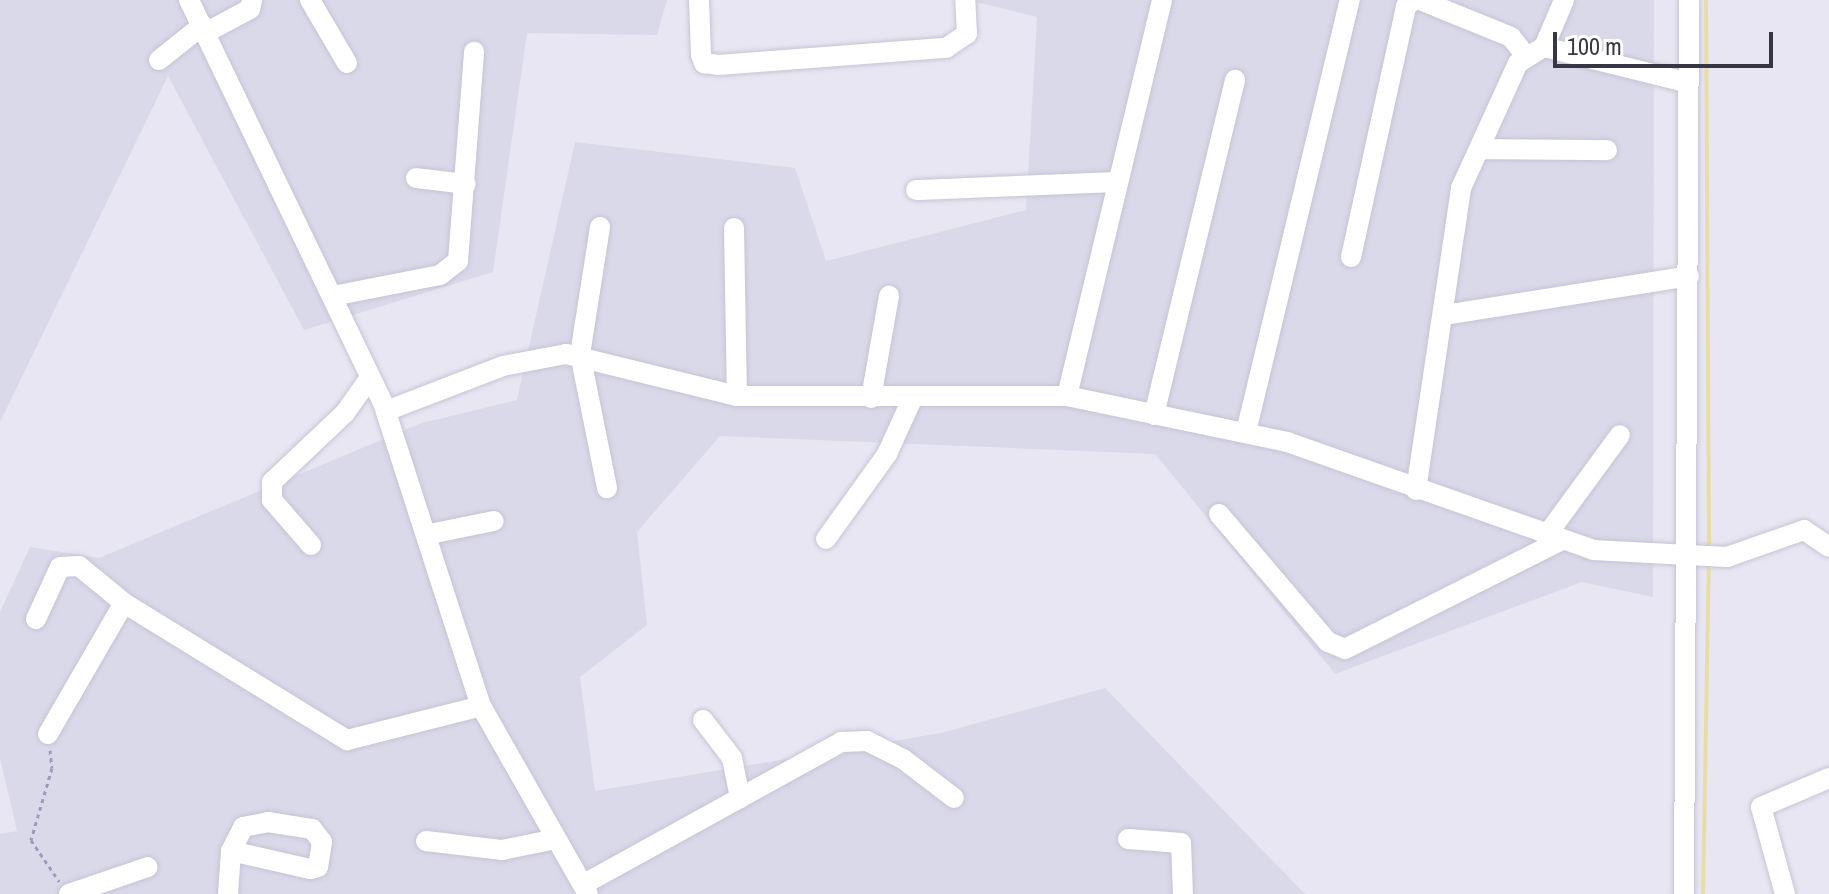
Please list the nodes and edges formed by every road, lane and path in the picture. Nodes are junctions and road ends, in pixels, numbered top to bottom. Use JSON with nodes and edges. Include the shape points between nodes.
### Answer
{"nodes":[{"id":1,"x":189,"y":0,"type":"edge"},
{"id":2,"x":252,"y":0,"type":"edge"},
{"id":3,"x":310,"y":0,"type":"edge"},
{"id":4,"x":699,"y":0,"type":"edge"},
{"id":5,"x":965,"y":0,"type":"edge"},
{"id":6,"x":1162,"y":0,"type":"edge"},
{"id":7,"x":1350,"y":0,"type":"edge"},
{"id":8,"x":1417,"y":0,"type":"edge"},
{"id":9,"x":1564,"y":0,"type":"edge"},
{"id":10,"x":1689,"y":0,"type":"edge"},
{"id":11,"x":205,"y":28,"type":"junction"},
{"id":12,"x":1534,"y":51,"type":"junction"},
{"id":13,"x":474,"y":52,"type":"dead end"},
{"id":14,"x":159,"y":60,"type":"dead end"},
{"id":15,"x":347,"y":63,"type":"dead end"},
{"id":16,"x":1235,"y":80,"type":"dead end"},
{"id":17,"x":1685,"y":82,"type":"junction"},
{"id":18,"x":1480,"y":149,"type":"junction"},
{"id":19,"x":1607,"y":150,"type":"dead end"},
{"id":20,"x":416,"y":178,"type":"dead end"},
{"id":21,"x":1118,"y":182,"type":"junction"},
{"id":22,"x":466,"y":184,"type":"junction"},
{"id":23,"x":916,"y":190,"type":"dead end"},
{"id":24,"x":600,"y":227,"type":"dead end"},
{"id":25,"x":734,"y":228,"type":"dead end"},
{"id":26,"x":1351,"y":257,"type":"dead end"},
{"id":27,"x":1689,"y":276,"type":"junction"},
{"id":28,"x":333,"y":296,"type":"junction"},
{"id":29,"x":889,"y":296,"type":"dead end"},
{"id":30,"x":1444,"y":315,"type":"junction"},
{"id":31,"x":580,"y":354,"type":"junction"},
{"id":32,"x":369,"y":379,"type":"junction"},
{"id":33,"x":737,"y":396,"type":"junction"},
{"id":34,"x":1067,"y":396,"type":"junction"},
{"id":35,"x":913,"y":397,"type":"junction"},
{"id":36,"x":871,"y":398,"type":"junction"},
{"id":37,"x":386,"y":411,"type":"junction"},
{"id":38,"x":1154,"y":415,"type":"junction"},
{"id":39,"x":1246,"y":432,"type":"junction"},
{"id":40,"x":1620,"y":435,"type":"dead end"},
{"id":41,"x":607,"y":488,"type":"dead end"},
{"id":42,"x":1416,"y":490,"type":"junction"},
{"id":43,"x":1219,"y":514,"type":"dead end"},
{"id":44,"x":494,"y":521,"type":"dead end"},
{"id":45,"x":430,"y":534,"type":"junction"},
{"id":46,"x":826,"y":539,"type":"dead end"},
{"id":47,"x":1553,"y":539,"type":"junction"},
{"id":48,"x":311,"y":545,"type":"dead end"},
{"id":49,"x":1829,"y":547,"type":"edge"},
{"id":50,"x":1692,"y":557,"type":"junction"},
{"id":51,"x":124,"y":603,"type":"junction"},
{"id":52,"x":36,"y":619,"type":"dead end"},
{"id":53,"x":481,"y":706,"type":"junction"},
{"id":54,"x":703,"y":720,"type":"dead end"},
{"id":55,"x":48,"y":734,"type":"joint"},
{"id":56,"x":1829,"y":778,"type":"edge"},
{"id":57,"x":740,"y":798,"type":"junction"},
{"id":58,"x":954,"y":798,"type":"dead end"},
{"id":59,"x":556,"y":839,"type":"junction"},
{"id":60,"x":1128,"y":839,"type":"dead end"},
{"id":61,"x":426,"y":841,"type":"dead end"},
{"id":62,"x":231,"y":851,"type":"dead end"},
{"id":63,"x":148,"y":867,"type":"dead end"},
{"id":64,"x":586,"y":889,"type":"edge"},
{"id":65,"x":68,"y":893,"type":"edge"},
{"id":66,"x":228,"y":894,"type":"edge"},
{"id":67,"x":1183,"y":894,"type":"edge"},
{"id":68,"x":1684,"y":894,"type":"edge"},
{"id":69,"x":1785,"y":894,"type":"edge"}],
"edges":[{"from":1,"to":11,"type":"street"},
{"from":2,"to":11,"type":"street","via":[[250,9]]},
{"from":3,"to":15,"type":"street"},
{"from":4,"to":5,"type":"street","via":[[701,55],[704,63],[718,65],[946,48],[967,34]]},
{"from":6,"to":21,"type":"street"},
{"from":7,"to":39,"type":"street"},
{"from":8,"to":12,"type":"street"},
{"from":8,"to":26,"type":"street","via":[[1406,6]]},
{"from":9,"to":12,"type":"street"},
{"from":10,"to":17,"type":"street"},
{"from":11,"to":14,"type":"street"},
{"from":11,"to":28,"type":"street"},
{"from":12,"to":17,"type":"street"},
{"from":12,"to":18,"type":"street"},
{"from":13,"to":22,"type":"street"},
{"from":16,"to":38,"type":"street"},
{"from":17,"to":27,"type":"street"},
{"from":18,"to":19,"type":"street"},
{"from":18,"to":30,"type":"street","via":[[1461,188]]},
{"from":20,"to":22,"type":"street"},
{"from":21,"to":23,"type":"street"},
{"from":21,"to":34,"type":"street"},
{"from":22,"to":28,"type":"street","via":[[458,261],[450,271]]},
{"from":24,"to":31,"type":"street"},
{"from":25,"to":33,"type":"street"},
{"from":27,"to":30,"type":"street"},
{"from":27,"to":50,"type":"street"},
{"from":28,"to":32,"type":"street"},
{"from":29,"to":36,"type":"street"},
{"from":30,"to":42,"type":"street"},
{"from":31,"to":33,"type":"street"},
{"from":31,"to":37,"type":"street","via":[[503,366]]},
{"from":31,"to":41,"type":"street"},
{"from":32,"to":37,"type":"street"},
{"from":32,"to":48,"type":"street","via":[[345,413],[272,482],[272,500]]},
{"from":33,"to":36,"type":"street"},
{"from":34,"to":35,"type":"street"},
{"from":34,"to":38,"type":"street"},
{"from":35,"to":36,"type":"street"},
{"from":35,"to":46,"type":"street","via":[[887,454]]},
{"from":37,"to":45,"type":"street"},
{"from":38,"to":39,"type":"street"},
{"from":39,"to":42,"type":"street"},
{"from":40,"to":47,"type":"street"},
{"from":42,"to":47,"type":"street"},
{"from":43,"to":47,"type":"street","via":[[1328,642],[1345,649]]},
{"from":44,"to":45,"type":"street"},
{"from":45,"to":53,"type":"street"},
{"from":47,"to":50,"type":"street","via":[[1606,552]]},
{"from":49,"to":50,"type":"street","via":[[1804,530],[1727,557]]},
{"from":50,"to":68,"type":"street"},
{"from":51,"to":52,"type":"street","via":[[79,566],[68,564],[60,567]]},
{"from":51,"to":53,"type":"street","via":[[347,740]]},
{"from":51,"to":55,"type":"street"},
{"from":53,"to":59,"type":"street"},
{"from":54,"to":57,"type":"street","via":[[732,758]]},
{"from":55,"to":65,"type":"path","via":[[52,768],[31,840]]},
{"from":56,"to":69,"type":"street","via":[[1761,807]]},
{"from":57,"to":58,"type":"street","via":[[853,740],[903,759]]},
{"from":57,"to":64,"type":"street"},
{"from":59,"to":61,"type":"street","via":[[502,850]]},
{"from":59,"to":64,"type":"street"},
{"from":60,"to":67,"type":"street","via":[[1181,843]]},
{"from":62,"to":66,"type":"street"},
{"from":63,"to":65,"type":"street"}]}
